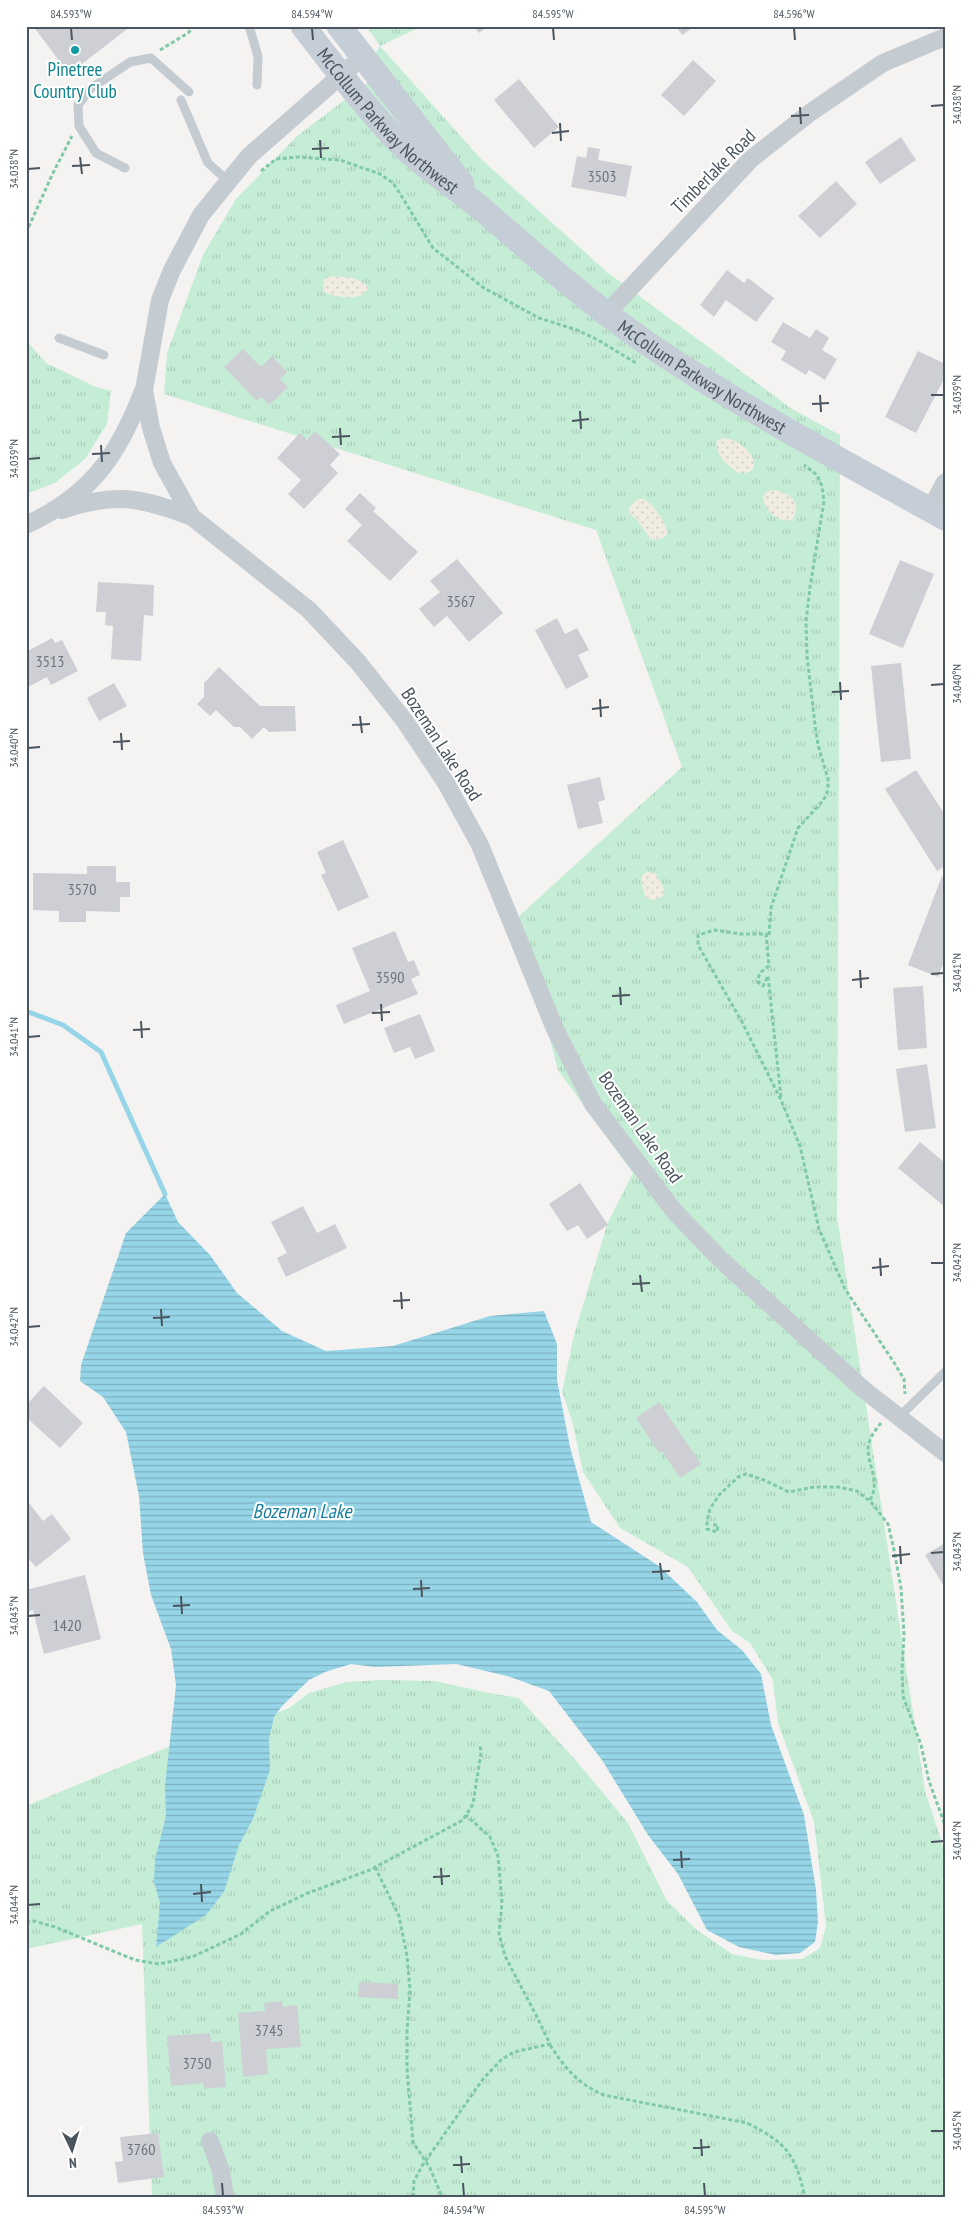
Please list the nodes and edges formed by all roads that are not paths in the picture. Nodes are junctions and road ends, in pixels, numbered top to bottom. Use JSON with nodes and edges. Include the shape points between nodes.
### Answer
{"nodes":[{"id":1,"x":248,"y":26,"type":"edge"},
{"id":2,"x":303,"y":26,"type":"edge"},
{"id":3,"x":339,"y":26,"type":"edge"},
{"id":4,"x":945,"y":37,"type":"edge"},
{"id":5,"x":363,"y":56,"type":"junction"},
{"id":6,"x":340,"y":74,"type":"junction"},
{"id":7,"x":257,"y":85,"type":"dead end"},
{"id":8,"x":189,"y":92,"type":"dead end"},
{"id":9,"x":181,"y":100,"type":"dead end"},
{"id":10,"x":125,"y":168,"type":"dead end"},
{"id":11,"x":228,"y":181,"type":"junction"},
{"id":12,"x":480,"y":208,"type":"junction"},
{"id":13,"x":606,"y":314,"type":"junction"},
{"id":14,"x":59,"y":338,"type":"dead end"},
{"id":15,"x":104,"y":355,"type":"dead end"},
{"id":16,"x":144,"y":390,"type":"junction"},
{"id":17,"x":945,"y":482,"type":"edge"},
{"id":18,"x":50,"y":514,"type":"junction"},
{"id":19,"x":937,"y":514,"type":"edge"},
{"id":20,"x":192,"y":517,"type":"junction"},
{"id":21,"x":26,"y":525,"type":"edge"},
{"id":22,"x":945,"y":1372,"type":"edge"},
{"id":23,"x":899,"y":1417,"type":"junction"},
{"id":24,"x":945,"y":1453,"type":"edge"},
{"id":25,"x":210,"y":2141,"type":"dead end"},
{"id":26,"x":225,"y":2197,"type":"edge"}],
"edges":[{"from":1,"to":7,"type":"lane","via":[[258,56]]},
{"from":2,"to":6,"type":"street","name":"McCollum Parkway Northwest"},
{"from":3,"to":5,"type":"street","name":"McCollum Parkway Northwest"},
{"from":4,"to":13,"type":"street","name":"Timberlake Road","via":[[883,63],[751,159]]},
{"from":5,"to":6,"type":"street","name":"Bozeman Lake Road"},
{"from":5,"to":12,"type":"street","name":"McCollum Parkway Northwest"},
{"from":6,"to":11,"type":"street","name":"Bozeman Lake Road","via":[[249,156]]},
{"from":6,"to":12,"type":"street","name":"McCollum Parkway Northwest","via":[[413,156]]},
{"from":8,"to":10,"type":"lane","via":[[151,58],[130,62],[90,90],[78,105],[79,126],[96,153]]},
{"from":9,"to":11,"type":"lane","via":[[208,162]]},
{"from":11,"to":16,"type":"street","name":"Bozeman Lake Road","via":[[201,214],[172,270],[160,300]]},
{"from":12,"to":13,"type":"street","name":"McCollum Parkway Northwest"},
{"from":13,"to":19,"type":"street","name":"McCollum Parkway Northwest","via":[[751,409]]},
{"from":14,"to":15,"type":"lane"},
{"from":16,"to":18,"type":"street","via":[[114,455],[93,480]]},
{"from":16,"to":20,"type":"street","name":"Bozeman Lake Road","via":[[162,462]]},
{"from":17,"to":19,"type":"street"},
{"from":18,"to":20,"type":"street","via":[[90,501],[126,498]]},
{"from":18,"to":21,"type":"street"},
{"from":20,"to":23,"type":"street","name":"Bozeman Lake Road","via":[[309,610],[358,662],[404,720],[446,783],[480,845],[555,1029],[593,1104],[674,1211],[749,1286]]},
{"from":22,"to":23,"type":"lane"},
{"from":23,"to":24,"type":"street","name":"Bozeman Lake Road"},
{"from":25,"to":26,"type":"street","via":[[221,2171]]}]}
